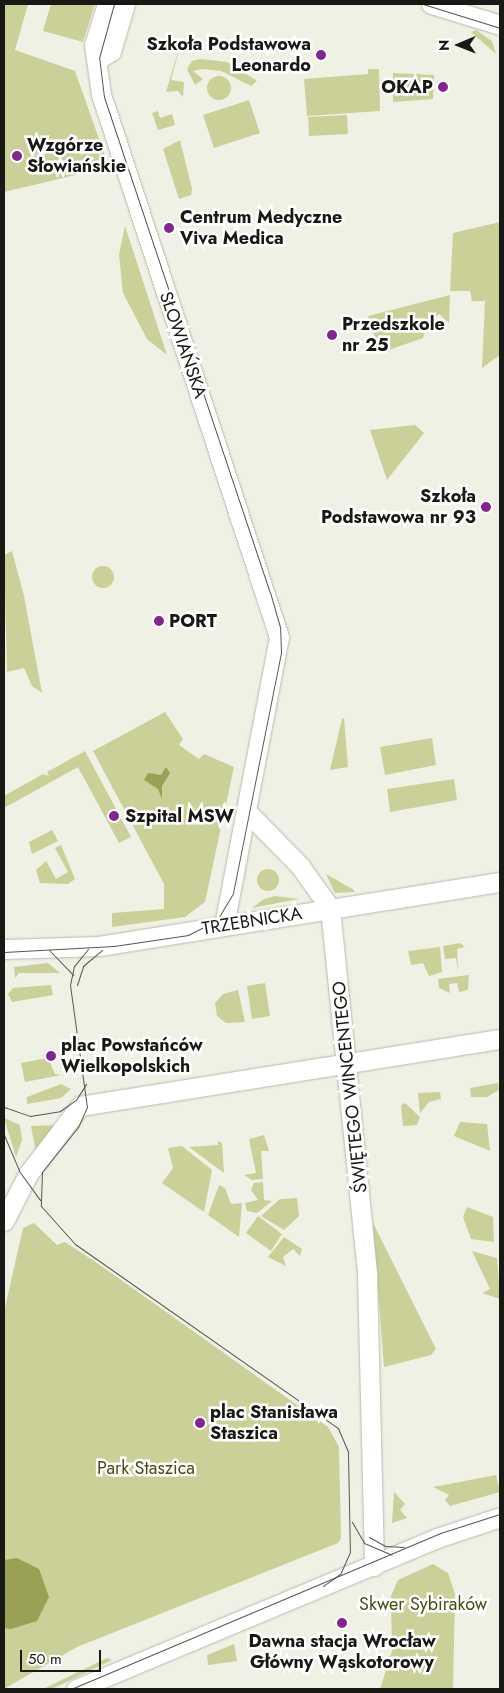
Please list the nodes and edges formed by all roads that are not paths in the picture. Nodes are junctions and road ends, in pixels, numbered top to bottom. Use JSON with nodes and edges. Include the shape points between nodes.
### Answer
{"nodes":[{"id":1,"x":107,"y":4,"type":"edge"},
{"id":2,"x":126,"y":4,"type":"edge"},
{"id":3,"x":431,"y":4,"type":"edge"},
{"id":4,"x":500,"y":25,"type":"edge"},
{"id":5,"x":97,"y":60,"type":"junction"},
{"id":6,"x":247,"y":812,"type":"junction"},
{"id":7,"x":500,"y":882,"type":"edge"},
{"id":8,"x":330,"y":908,"type":"junction"},
{"id":9,"x":224,"y":925,"type":"junction"},
{"id":10,"x":4,"y":949,"type":"edge"},
{"id":11,"x":500,"y":1038,"type":"edge"},
{"id":12,"x":347,"y":1063,"type":"junction"},
{"id":13,"x":4,"y":1221,"type":"edge"},
{"id":14,"x":500,"y":1517,"type":"edge"},
{"id":15,"x":374,"y":1566,"type":"junction"},
{"id":16,"x":76,"y":1689,"type":"edge"}],
"edges":[{"from":1,"to":5,"type":"street","name":"SŁOWIAŃSKA","via":[[94,45]]},
{"from":2,"to":5,"type":"street","via":[[111,51]]},
{"from":3,"to":4,"type":"street"},
{"from":5,"to":6,"type":"street","name":"SŁOWIAŃSKA","via":[[107,116],[277,629],[277,657]]},
{"from":6,"to":8,"type":"street","name":"ŚWIĘTEGO WINCENTEGO","via":[[300,866]]},
{"from":6,"to":9,"type":"street"},
{"from":7,"to":8,"type":"street","name":"TRZEBNICKA"},
{"from":8,"to":9,"type":"street","name":"TRZEBNICKA"},
{"from":8,"to":12,"type":"street","name":"ŚWIĘTEGO WINCENTEGO"},
{"from":9,"to":10,"type":"street","name":"TRZEBNICKA","via":[[96,946]]},
{"from":11,"to":12,"type":"street"},
{"from":12,"to":13,"type":"street","via":[[80,1106],[28,1174]]},
{"from":12,"to":15,"type":"street","name":"ŚWIĘTEGO WINCENTEGO","via":[[360,1174],[371,1336],[369,1393]]},
{"from":14,"to":15,"type":"street","via":[[456,1531]]},
{"from":15,"to":16,"type":"street"}]}
